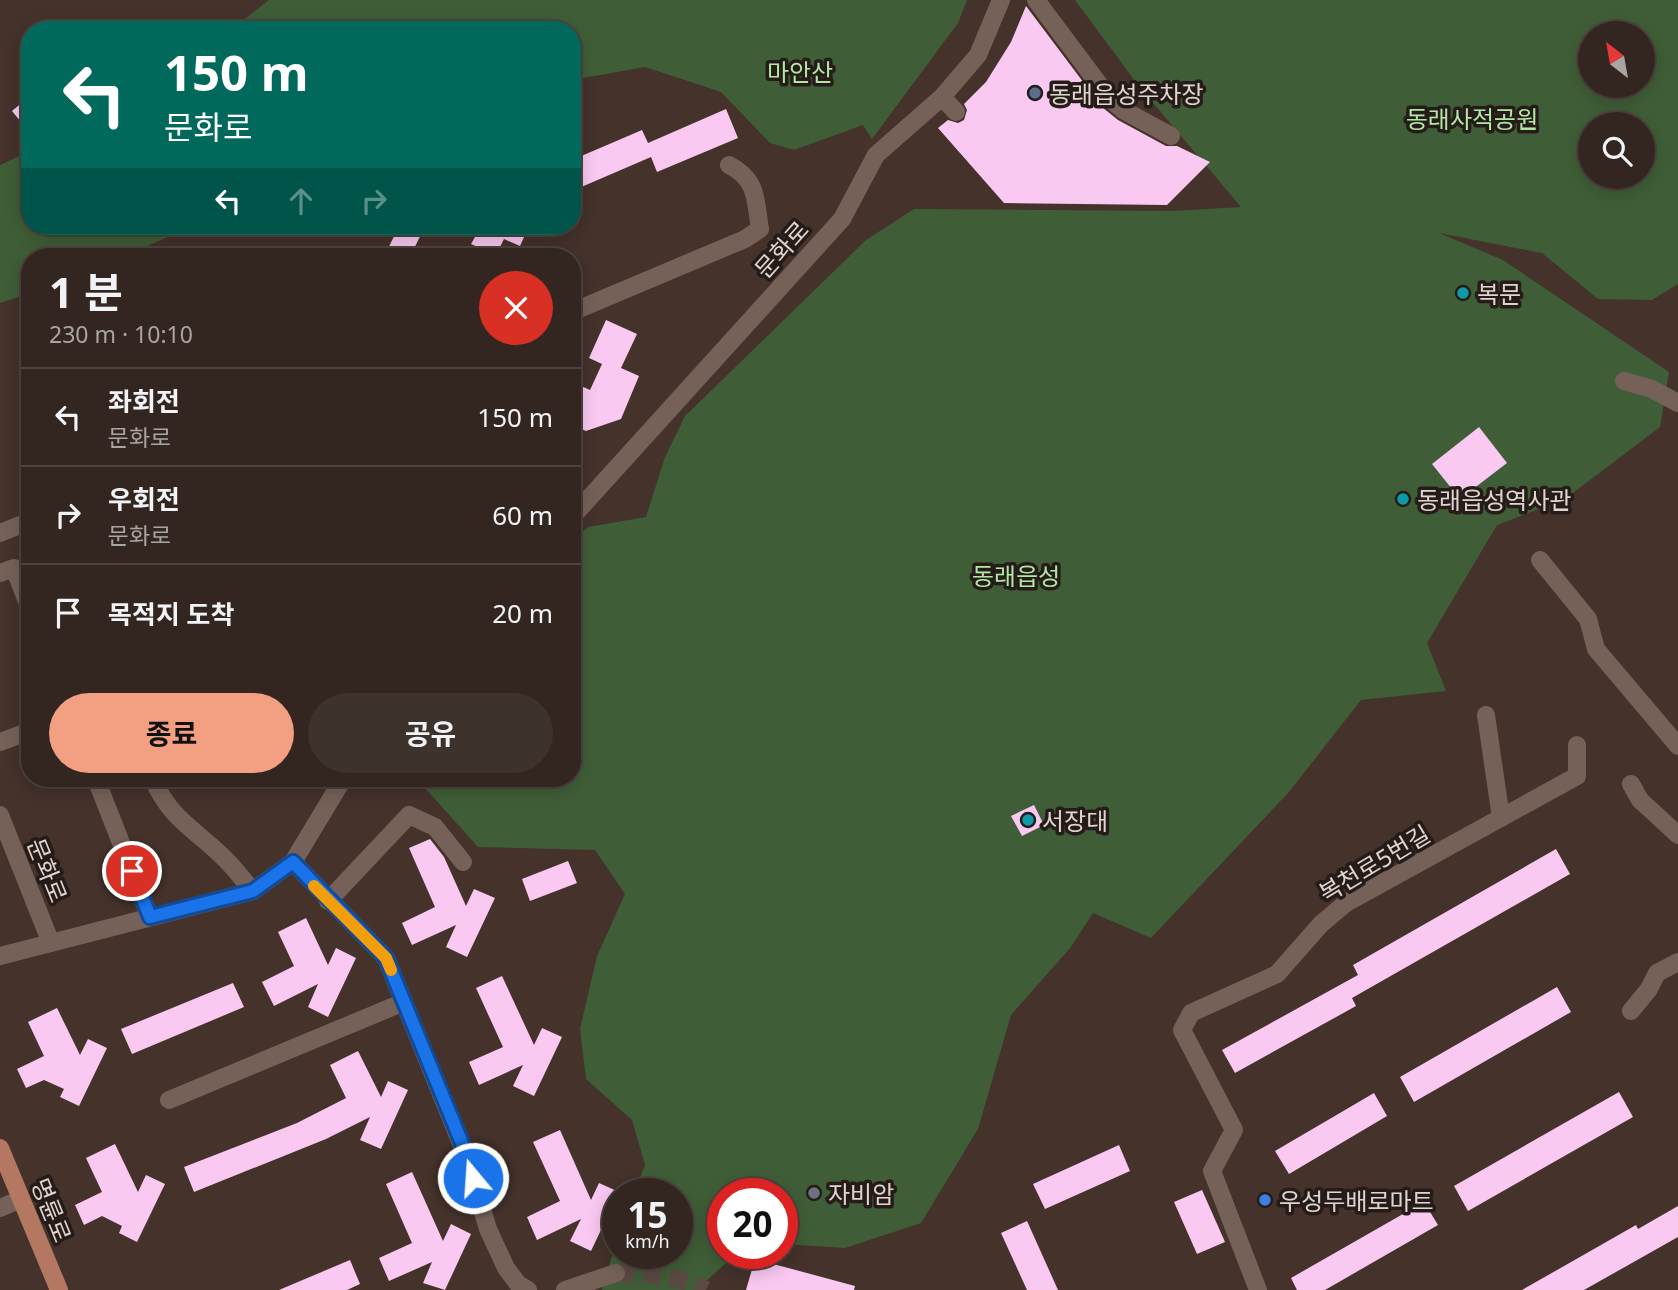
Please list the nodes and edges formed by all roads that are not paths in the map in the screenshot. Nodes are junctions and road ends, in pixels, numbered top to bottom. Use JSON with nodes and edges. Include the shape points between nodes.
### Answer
{"nodes":[{"id":1,"x":1001,"y":0,"type":"edge"},
{"id":2,"x":1036,"y":0,"type":"edge"},
{"id":3,"x":942,"y":97,"type":"junction"},
{"id":4,"x":956,"y":111,"type":"dead end"},
{"id":5,"x":1171,"y":136,"type":"dead end"},
{"id":6,"x":729,"y":165,"type":"dead end"},
{"id":7,"x":581,"y":308,"type":"edge"},
{"id":8,"x":1624,"y":382,"type":"dead end"},
{"id":9,"x":1678,"y":403,"type":"edge"},
{"id":10,"x":581,"y":507,"type":"edge"},
{"id":11,"x":21,"y":525,"type":"edge"},
{"id":12,"x":0,"y":533,"type":"edge"},
{"id":13,"x":1540,"y":560,"type":"dead end"},
{"id":14,"x":7,"y":571,"type":"edge"},
{"id":15,"x":21,"y":594,"type":"edge"},
{"id":16,"x":1486,"y":715,"type":"dead end"},
{"id":17,"x":21,"y":734,"type":"edge"},
{"id":18,"x":0,"y":742,"type":"edge"},
{"id":19,"x":1577,"y":745,"type":"dead end"},
{"id":20,"x":1678,"y":746,"type":"edge"},
{"id":21,"x":1631,"y":783,"type":"dead end"},
{"id":22,"x":99,"y":787,"type":"edge"},
{"id":23,"x":156,"y":787,"type":"edge"},
{"id":24,"x":338,"y":787,"type":"edge"},
{"id":25,"x":0,"y":815,"type":"edge"},
{"id":26,"x":1501,"y":818,"type":"junction"},
{"id":27,"x":1678,"y":835,"type":"edge"},
{"id":28,"x":293,"y":862,"type":"junction"},
{"id":29,"x":463,"y":862,"type":"dead end"},
{"id":30,"x":253,"y":891,"type":"junction"},
{"id":31,"x":328,"y":901,"type":"junction"},
{"id":32,"x":150,"y":917,"type":"junction"},
{"id":33,"x":51,"y":943,"type":"junction"},
{"id":34,"x":0,"y":956,"type":"edge"},
{"id":35,"x":1678,"y":961,"type":"edge"},
{"id":36,"x":404,"y":1002,"type":"junction"},
{"id":37,"x":1630,"y":1011,"type":"dead end"},
{"id":38,"x":169,"y":1100,"type":"dead end"},
{"id":39,"x":0,"y":1148,"type":"edge"},
{"id":40,"x":21,"y":1199,"type":"junction"},
{"id":41,"x":0,"y":1208,"type":"edge"},
{"id":42,"x":616,"y":1273,"type":"tunnel mouth"},
{"id":43,"x":59,"y":1290,"type":"edge"},
{"id":44,"x":528,"y":1290,"type":"edge"},
{"id":45,"x":565,"y":1290,"type":"edge"},
{"id":46,"x":1258,"y":1290,"type":"edge"}],
"edges":[{"from":1,"to":3,"type":"street","name":"문화로","via":[[978,55]]},
{"from":2,"to":5,"type":"street","via":[[1110,99]]},
{"from":3,"to":4,"type":"street"},
{"from":3,"to":10,"type":"street","name":"문화로","via":[[876,155],[842,219]]},
{"from":6,"to":7,"type":"street","via":[[750,181],[760,229]]},
{"from":8,"to":9,"type":"street","via":[[1652,389]]},
{"from":11,"to":12,"type":"street"},
{"from":13,"to":20,"type":"street","via":[[1588,619],[1596,649]]},
{"from":14,"to":15,"type":"street"},
{"from":16,"to":26,"type":"street"},
{"from":17,"to":18,"type":"street"},
{"from":19,"to":26,"type":"street","name":"복천로5번길","via":[[1577,776]]},
{"from":21,"to":27,"type":"street","via":[[1640,800]]},
{"from":22,"to":32,"type":"street"},
{"from":23,"to":30,"type":"street","via":[[173,814],[227,861]]},
{"from":24,"to":28,"type":"street","name":"문화로"},
{"from":25,"to":33,"type":"street","name":"문화로"},
{"from":26,"to":46,"type":"street","name":"복천로5번길","via":[[1346,903],[1277,974],[1191,1013],[1186,1021],[1182,1030],[1234,1130],[1212,1171]]},
{"from":28,"to":30,"type":"street","name":"문화로"},
{"from":28,"to":31,"type":"street"},
{"from":29,"to":31,"type":"street","via":[[435,827],[409,815]]},
{"from":30,"to":32,"type":"street","name":"문화로"},
{"from":31,"to":36,"type":"street","via":[[386,958]]},
{"from":32,"to":33,"type":"street","name":"문화로"},
{"from":33,"to":34,"type":"street","name":"문화로"},
{"from":35,"to":37,"type":"street","via":[[1657,973]]},
{"from":36,"to":38,"type":"street"},
{"from":36,"to":44,"type":"street","via":[[466,1153],[488,1230],[506,1268]]},
{"from":39,"to":40,"type":"main road","name":"명륜로"},
{"from":40,"to":41,"type":"street"},
{"from":40,"to":43,"type":"main road","name":"명륜로"},
{"from":42,"to":45,"type":"street"}]}
